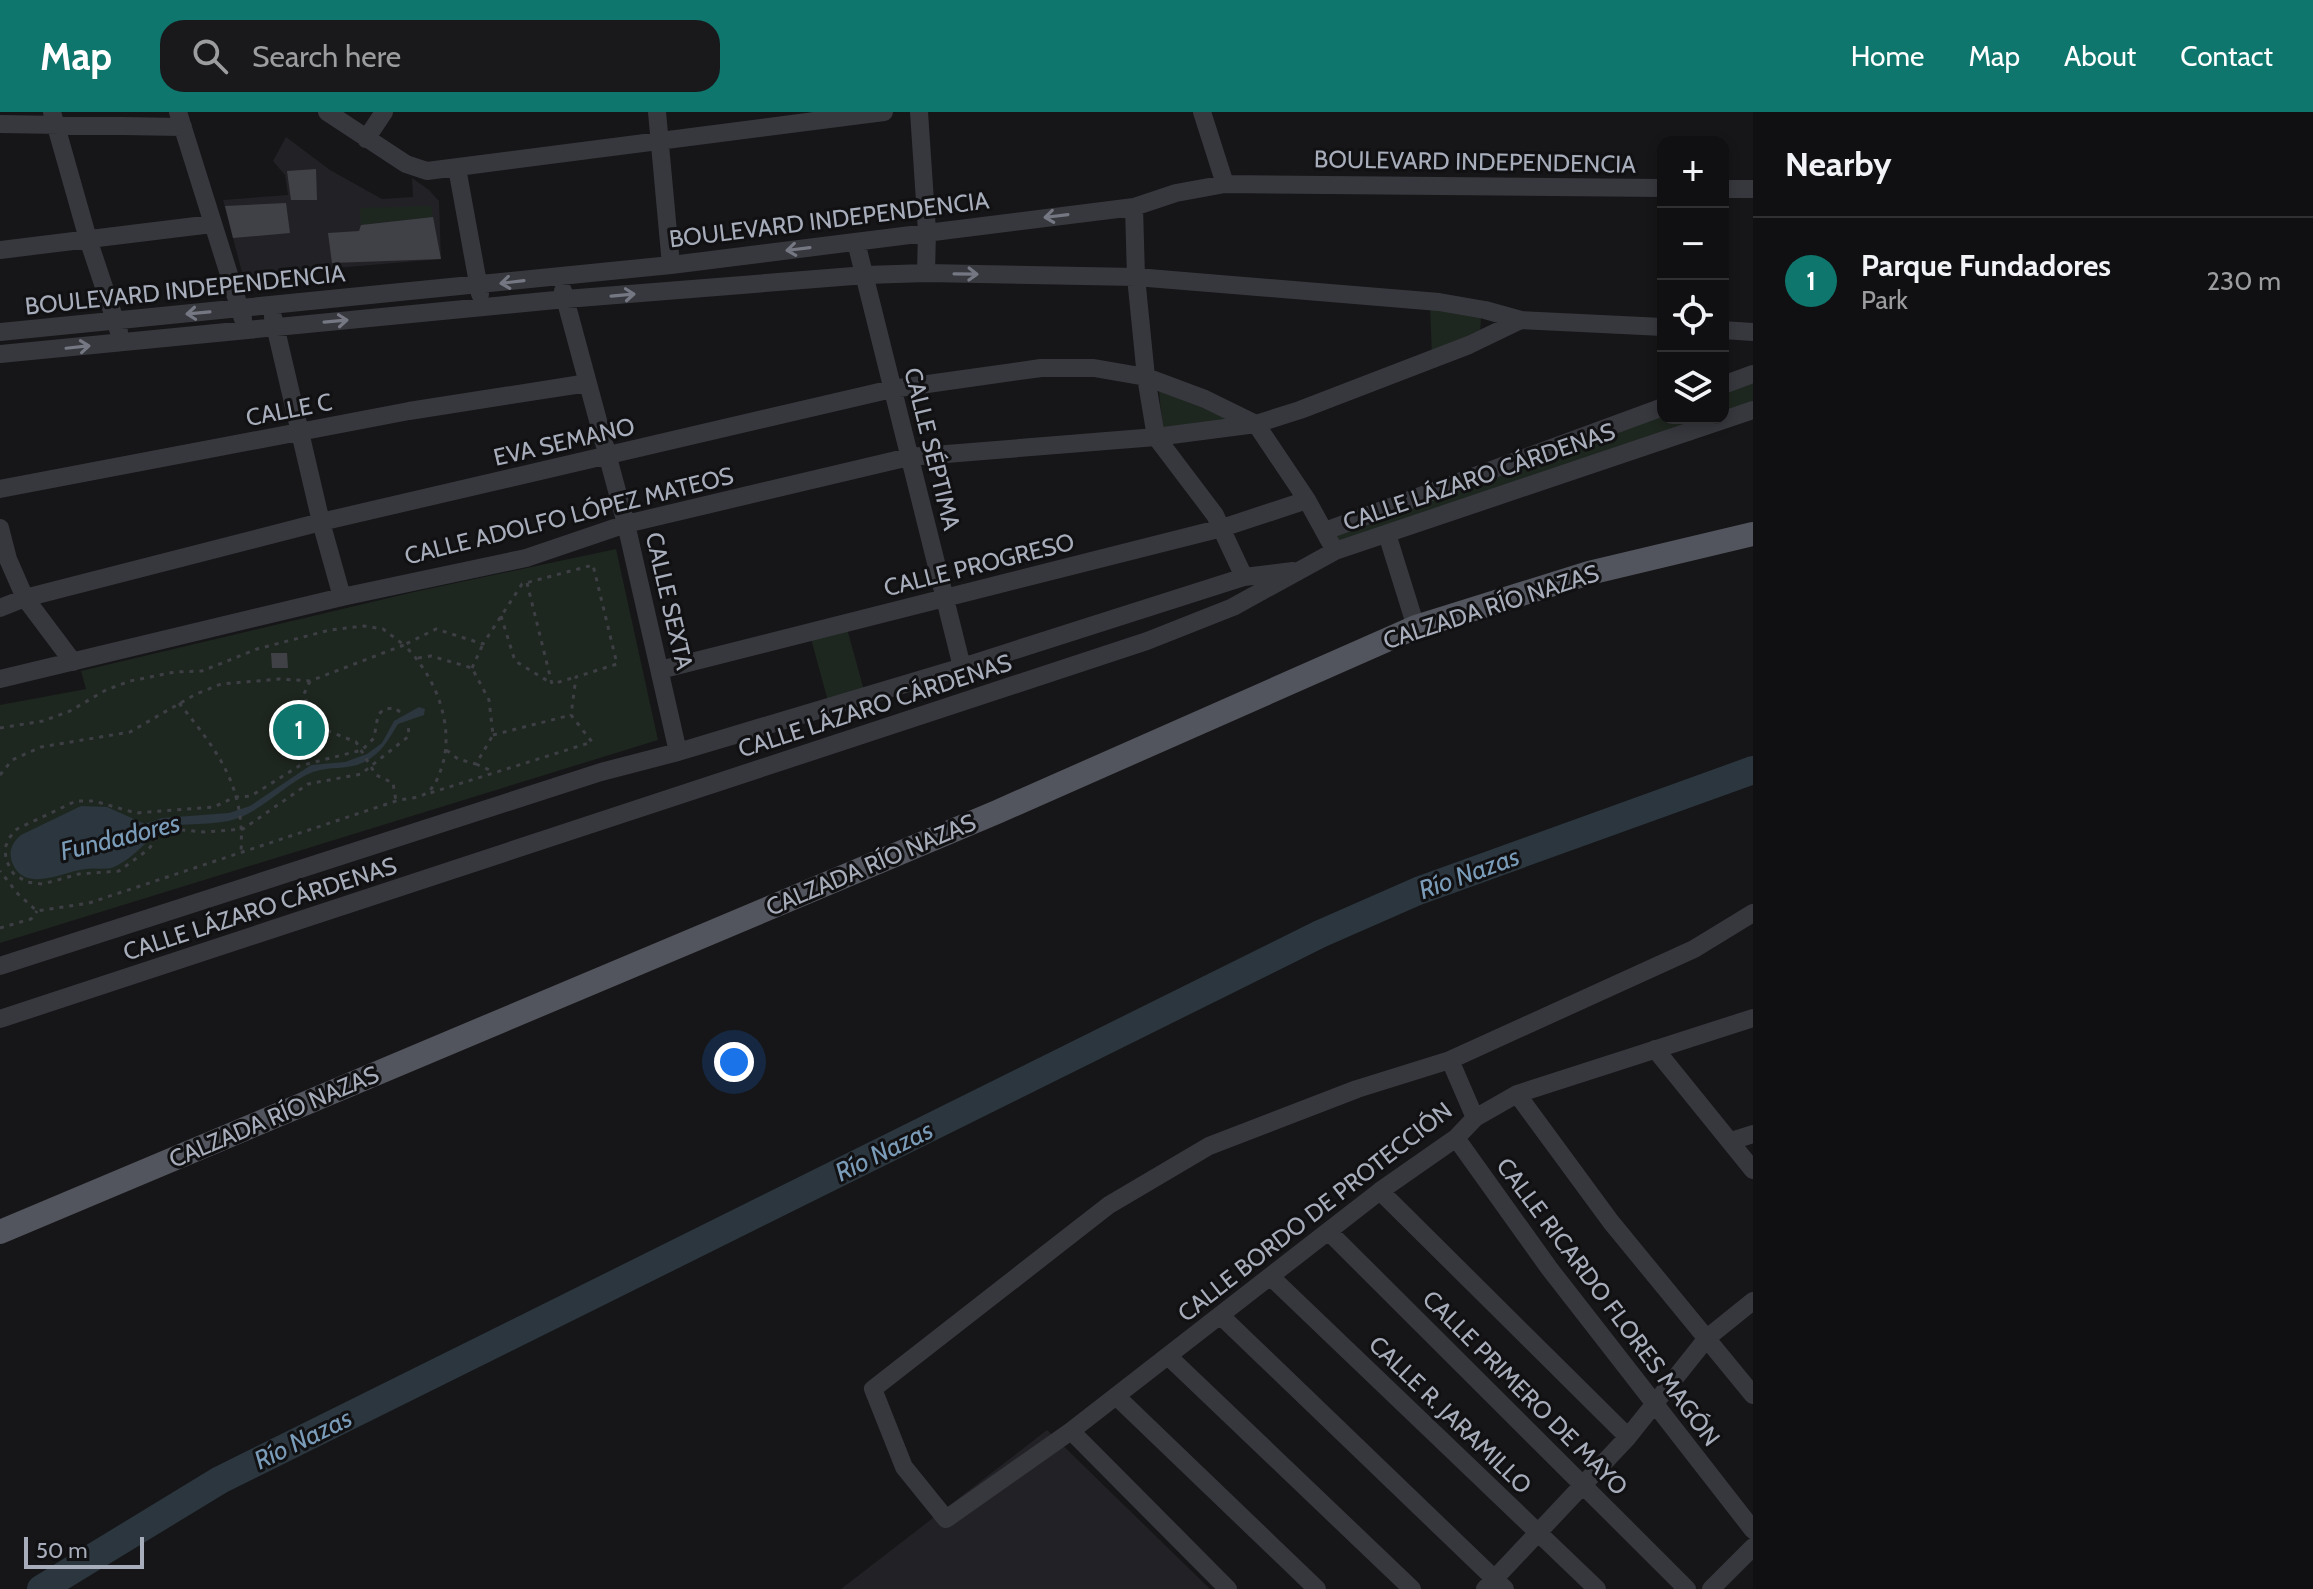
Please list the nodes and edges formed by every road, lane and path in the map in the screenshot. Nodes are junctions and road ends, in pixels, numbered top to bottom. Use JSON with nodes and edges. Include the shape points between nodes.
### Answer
{"nodes":[{"id":1,"x":327,"y":112,"type":"edge"},
{"id":2,"x":384,"y":112,"type":"edge"},
{"id":3,"x":657,"y":112,"type":"edge"},
{"id":4,"x":884,"y":112,"type":"edge"},
{"id":5,"x":919,"y":112,"type":"edge"},
{"id":6,"x":1202,"y":112,"type":"edge"},
{"id":7,"x":54,"y":119,"type":"edge"},
{"id":8,"x":181,"y":119,"type":"edge"},
{"id":9,"x":0,"y":124,"type":"edge"},
{"id":10,"x":366,"y":139,"type":"junction"},
{"id":11,"x":659,"y":139,"type":"junction"},
{"id":12,"x":457,"y":168,"type":"junction"},
{"id":13,"x":1225,"y":184,"type":"junction"},
{"id":14,"x":1657,"y":188,"type":"edge"},
{"id":15,"x":1729,"y":189,"type":"edge"},
{"id":16,"x":1753,"y":189,"type":"edge"},
{"id":17,"x":1134,"y":207,"type":"junction"},
{"id":18,"x":212,"y":224,"type":"junction"},
{"id":19,"x":927,"y":231,"type":"junction"},
{"id":20,"x":88,"y":239,"type":"junction"},
{"id":21,"x":856,"y":242,"type":"junction"},
{"id":22,"x":0,"y":250,"type":"edge"},
{"id":23,"x":671,"y":265,"type":"junction"},
{"id":24,"x":926,"y":273,"type":"junction"},
{"id":25,"x":866,"y":275,"type":"junction"},
{"id":26,"x":560,"y":276,"type":"junction"},
{"id":27,"x":1136,"y":277,"type":"junction"},
{"id":28,"x":479,"y":285,"type":"junction"},
{"id":29,"x":566,"y":299,"type":"junction"},
{"id":30,"x":270,"y":306,"type":"junction"},
{"id":31,"x":240,"y":309,"type":"junction"},
{"id":32,"x":483,"y":309,"type":"junction"},
{"id":33,"x":1521,"y":320,"type":"junction"},
{"id":34,"x":115,"y":321,"type":"junction"},
{"id":35,"x":275,"y":327,"type":"junction"},
{"id":36,"x":1657,"y":327,"type":"edge"},
{"id":37,"x":246,"y":330,"type":"junction"},
{"id":38,"x":1729,"y":330,"type":"edge"},
{"id":39,"x":0,"y":332,"type":"edge"},
{"id":40,"x":1753,"y":332,"type":"edge"},
{"id":41,"x":122,"y":342,"type":"junction"},
{"id":42,"x":0,"y":354,"type":"edge"},
{"id":43,"x":1753,"y":374,"type":"edge"},
{"id":44,"x":1146,"y":377,"type":"junction"},
{"id":45,"x":588,"y":383,"type":"junction"},
{"id":46,"x":1729,"y":383,"type":"edge"},
{"id":47,"x":892,"y":389,"type":"junction"},
{"id":48,"x":1657,"y":409,"type":"edge"},
{"id":49,"x":1753,"y":410,"type":"edge"},
{"id":50,"x":1256,"y":424,"type":"junction"},
{"id":51,"x":302,"y":433,"type":"junction"},
{"id":52,"x":1156,"y":437,"type":"junction"},
{"id":53,"x":608,"y":457,"type":"junction"},
{"id":54,"x":909,"y":457,"type":"junction"},
{"id":55,"x":0,"y":489,"type":"edge"},
{"id":56,"x":1307,"y":500,"type":"junction"},
{"id":57,"x":321,"y":522,"type":"junction"},
{"id":58,"x":626,"y":524,"type":"junction"},
{"id":59,"x":0,"y":528,"type":"edge"},
{"id":60,"x":1222,"y":528,"type":"junction"},
{"id":61,"x":1325,"y":531,"type":"junction"},
{"id":62,"x":1387,"y":534,"type":"junction"},
{"id":63,"x":1753,"y":534,"type":"edge"},
{"id":64,"x":1335,"y":551,"type":"junction"},
{"id":65,"x":4,"y":560,"type":"edge"},
{"id":66,"x":1296,"y":571,"type":"junction"},
{"id":67,"x":1244,"y":577,"type":"junction"},
{"id":68,"x":527,"y":583,"type":"junction"},
{"id":69,"x":342,"y":597,"type":"junction"},
{"id":70,"x":25,"y":598,"type":"junction"},
{"id":71,"x":945,"y":599,"type":"junction"},
{"id":72,"x":0,"y":608,"type":"edge"},
{"id":73,"x":501,"y":616,"type":"junction"},
{"id":74,"x":1416,"y":627,"type":"junction"},
{"id":75,"x":483,"y":644,"type":"junction"},
{"id":76,"x":404,"y":645,"type":"junction"},
{"id":77,"x":418,"y":658,"type":"junction"},
{"id":78,"x":73,"y":662,"type":"junction"},
{"id":79,"x":962,"y":667,"type":"junction"},
{"id":80,"x":472,"y":668,"type":"junction"},
{"id":81,"x":660,"y":670,"type":"junction"},
{"id":82,"x":576,"y":677,"type":"junction"},
{"id":83,"x":0,"y":679,"type":"edge"},
{"id":84,"x":310,"y":681,"type":"junction"},
{"id":85,"x":552,"y":684,"type":"junction"},
{"id":86,"x":179,"y":703,"type":"junction"},
{"id":87,"x":400,"y":712,"type":"dead end"},
{"id":88,"x":571,"y":715,"type":"junction"},
{"id":89,"x":408,"y":724,"type":"dead end"},
{"id":90,"x":0,"y":728,"type":"edge"},
{"id":91,"x":493,"y":735,"type":"junction"},
{"id":92,"x":445,"y":749,"type":"junction"},
{"id":93,"x":362,"y":752,"type":"junction"},
{"id":94,"x":678,"y":752,"type":"junction"},
{"id":95,"x":476,"y":764,"type":"junction"},
{"id":96,"x":370,"y":765,"type":"junction"},
{"id":97,"x":495,"y":773,"type":"junction"},
{"id":98,"x":0,"y":775,"type":"edge"},
{"id":99,"x":425,"y":795,"type":"junction"},
{"id":100,"x":235,"y":799,"type":"junction"},
{"id":101,"x":396,"y":801,"type":"junction"},
{"id":102,"x":243,"y":829,"type":"junction"},
{"id":103,"x":241,"y":852,"type":"junction"},
{"id":104,"x":0,"y":871,"type":"edge"},
{"id":105,"x":37,"y":911,"type":"junction"},
{"id":106,"x":1753,"y":913,"type":"edge"},
{"id":107,"x":0,"y":928,"type":"edge"},
{"id":108,"x":0,"y":966,"type":"edge"},
{"id":109,"x":1753,"y":1018,"type":"edge"},
{"id":110,"x":0,"y":1019,"type":"edge"},
{"id":111,"x":1655,"y":1049,"type":"junction"},
{"id":112,"x":1450,"y":1060,"type":"junction"},
{"id":113,"x":1517,"y":1094,"type":"junction"},
{"id":114,"x":1475,"y":1118,"type":"junction"},
{"id":115,"x":1753,"y":1134,"type":"edge"},
{"id":116,"x":1456,"y":1138,"type":"junction"},
{"id":117,"x":1731,"y":1141,"type":"junction"},
{"id":118,"x":1753,"y":1170,"type":"edge"},
{"id":119,"x":1380,"y":1191,"type":"junction"},
{"id":120,"x":0,"y":1232,"type":"edge"},
{"id":121,"x":1329,"y":1232,"type":"junction"},
{"id":122,"x":1271,"y":1277,"type":"junction"},
{"id":123,"x":1753,"y":1301,"type":"edge"},
{"id":124,"x":1221,"y":1316,"type":"junction"},
{"id":125,"x":1707,"y":1338,"type":"junction"},
{"id":126,"x":1168,"y":1356,"type":"junction"},
{"id":127,"x":1753,"y":1395,"type":"edge"},
{"id":128,"x":1116,"y":1396,"type":"junction"},
{"id":129,"x":1654,"y":1405,"type":"junction"},
{"id":130,"x":1071,"y":1431,"type":"junction"},
{"id":131,"x":1628,"y":1437,"type":"junction"},
{"id":132,"x":1583,"y":1485,"type":"junction"},
{"id":133,"x":1753,"y":1530,"type":"edge"},
{"id":134,"x":1537,"y":1532,"type":"junction"},
{"id":135,"x":1753,"y":1547,"type":"edge"},
{"id":136,"x":1495,"y":1585,"type":"edge"},
{"id":137,"x":1228,"y":1589,"type":"edge"},
{"id":138,"x":1317,"y":1589,"type":"edge"},
{"id":139,"x":1412,"y":1589,"type":"edge"},
{"id":140,"x":1597,"y":1589,"type":"edge"},
{"id":141,"x":1687,"y":1589,"type":"edge"},
{"id":142,"x":1711,"y":1589,"type":"edge"}],
"edges":[{"from":1,"to":10,"type":"street"},
{"from":2,"to":10,"type":"street"},
{"from":3,"to":11,"type":"street"},
{"from":4,"to":11,"type":"street"},
{"from":5,"to":19,"type":"street"},
{"from":6,"to":13,"type":"street"},
{"from":7,"to":8,"type":"street"},
{"from":7,"to":9,"type":"street"},
{"from":7,"to":20,"type":"street"},
{"from":8,"to":18,"type":"street"},
{"from":10,"to":12,"type":"street","via":[[417,169]]},
{"from":11,"to":12,"type":"street"},
{"from":11,"to":23,"type":"street"},
{"from":12,"to":28,"type":"street"},
{"from":13,"to":14,"type":"street","name":"BOULEVARD INDEPENDENCIA"},
{"from":13,"to":17,"type":"street","name":"BOULEVARD INDEPENDENCIA"},
{"from":15,"to":16,"type":"street"},
{"from":17,"to":19,"type":"street","name":"BOULEVARD INDEPENDENCIA","one_way":true},
{"from":17,"to":27,"type":"street"},
{"from":18,"to":20,"type":"street"},
{"from":18,"to":31,"type":"street"},
{"from":19,"to":21,"type":"street","name":"BOULEVARD INDEPENDENCIA"},
{"from":19,"to":24,"type":"street"},
{"from":20,"to":22,"type":"street"},
{"from":20,"to":34,"type":"street"},
{"from":21,"to":23,"type":"street","name":"BOULEVARD INDEPENDENCIA","one_way":true},
{"from":21,"to":25,"type":"street","name":"CALLE SÉPTIMA"},
{"from":23,"to":26,"type":"street","name":"BOULEVARD INDEPENDENCIA"},
{"from":24,"to":25,"type":"street","name":"BOULEVARD INDEPENDENCIA"},
{"from":24,"to":27,"type":"street","name":"BOULEVARD INDEPENDENCIA","one_way":true},
{"from":29,"to":25,"type":"street","name":"BOULEVARD INDEPENDENCIA","one_way":true},
{"from":25,"to":47,"type":"street","name":"CALLE SÉPTIMA"},
{"from":26,"to":28,"type":"street","name":"BOULEVARD INDEPENDENCIA","one_way":true},
{"from":26,"to":29,"type":"street","name":"CALLE SEXTA"},
{"from":27,"to":33,"type":"street","name":"BOULEVARD INDEPENDENCIA","via":[[1439,302]]},
{"from":27,"to":44,"type":"street"},
{"from":28,"to":30,"type":"street","name":"BOULEVARD INDEPENDENCIA"},
{"from":28,"to":32,"type":"street"},
{"from":29,"to":32,"type":"street","name":"BOULEVARD INDEPENDENCIA"},
{"from":29,"to":45,"type":"street","name":"CALLE SEXTA"},
{"from":30,"to":31,"type":"street","name":"BOULEVARD INDEPENDENCIA"},
{"from":30,"to":35,"type":"street"},
{"from":31,"to":34,"type":"street","name":"BOULEVARD INDEPENDENCIA","one_way":true},
{"from":31,"to":37,"type":"street"},
{"from":35,"to":32,"type":"street","name":"BOULEVARD INDEPENDENCIA","one_way":true},
{"from":33,"to":36,"type":"street","name":"BOULEVARD INDEPENDENCIA"},
{"from":33,"to":50,"type":"street","name":"CALLE ADOLFO LÓPEZ MATEOS","via":[[1469,345]]},
{"from":34,"to":39,"type":"street","name":"BOULEVARD INDEPENDENCIA"},
{"from":34,"to":41,"type":"street"},
{"from":35,"to":37,"type":"street","name":"BOULEVARD INDEPENDENCIA"},
{"from":35,"to":51,"type":"street"},
{"from":37,"to":41,"type":"street","name":"BOULEVARD INDEPENDENCIA"},
{"from":38,"to":40,"type":"street"},
{"from":42,"to":41,"type":"street","name":"BOULEVARD INDEPENDENCIA","one_way":true},
{"from":43,"to":46,"type":"street"},
{"from":44,"to":47,"type":"street","name":"EVA SEMANO","via":[[1094,368],[1041,368]]},
{"from":44,"to":50,"type":"street","name":"EVA SEMANO"},
{"from":44,"to":52,"type":"street"},
{"from":45,"to":51,"type":"street","name":"CALLE C"},
{"from":45,"to":53,"type":"street","name":"CALLE SEXTA"},
{"from":47,"to":53,"type":"street","name":"EVA SEMANO"},
{"from":47,"to":54,"type":"street","name":"CALLE SÉPTIMA"},
{"from":48,"to":61,"type":"street"},
{"from":49,"to":62,"type":"street","name":"CALLE LÁZARO CÁRDENAS"},
{"from":50,"to":52,"type":"street","name":"CALLE ADOLFO LÓPEZ MATEOS"},
{"from":50,"to":56,"type":"street"},
{"from":51,"to":55,"type":"street","name":"CALLE C"},
{"from":51,"to":57,"type":"street"},
{"from":52,"to":54,"type":"street","name":"CALLE ADOLFO LÓPEZ MATEOS"},
{"from":52,"to":60,"type":"street"},
{"from":53,"to":57,"type":"street","name":"EVA SEMANO"},
{"from":53,"to":58,"type":"street","name":"CALLE SEXTA"},
{"from":54,"to":58,"type":"street","name":"CALLE ADOLFO LÓPEZ MATEOS"},
{"from":54,"to":71,"type":"street","name":"CALLE SÉPTIMA"},
{"from":56,"to":60,"type":"street","name":"CALLE PROGRESO"},
{"from":56,"to":61,"type":"street"},
{"from":57,"to":69,"type":"street"},
{"from":57,"to":70,"type":"street","name":"EVA SEMANO"},
{"from":58,"to":69,"type":"street","name":"CALLE ADOLFO LÓPEZ MATEOS","via":[[526,558]]},
{"from":58,"to":81,"type":"street","name":"CALLE SEXTA"},
{"from":59,"to":65,"type":"street"},
{"from":60,"to":67,"type":"street"},
{"from":60,"to":71,"type":"street","name":"CALLE PROGRESO"},
{"from":61,"to":64,"type":"street"},
{"from":62,"to":64,"type":"street","name":"CALLE LÁZARO CÁRDENAS"},
{"from":62,"to":74,"type":"street"},
{"from":63,"to":74,"type":"main road","name":"CALZADA RÍO NAZAS","via":[[1589,573]]},
{"from":64,"to":66,"type":"street","name":"CALLE LÁZARO CÁRDENAS"},
{"from":65,"to":70,"type":"street"},
{"from":66,"to":67,"type":"street"},
{"from":66,"to":110,"type":"street","name":"CALLE LÁZARO CÁRDENAS","via":[[1233,607],[1147,641]]},
{"from":67,"to":79,"type":"street"},
{"from":68,"to":73,"type":"path"},
{"from":68,"to":82,"type":"path","via":[[593,565],[617,664]]},
{"from":68,"to":85,"type":"path"},
{"from":69,"to":78,"type":"street","name":"CALLE ADOLFO LÓPEZ MATEOS"},
{"from":70,"to":72,"type":"street","name":"EVA SEMANO"},
{"from":70,"to":78,"type":"street"},
{"from":71,"to":79,"type":"street","name":"CALLE SÉPTIMA"},
{"from":71,"to":81,"type":"street","name":"CALLE PROGRESO"},
{"from":73,"to":75,"type":"path"},
{"from":73,"to":85,"type":"path","via":[[515,661]]},
{"from":74,"to":120,"type":"main road","name":"CALZADA RÍO NAZAS","via":[[997,812]]},
{"from":75,"to":76,"type":"path","via":[[436,629]]},
{"from":75,"to":80,"type":"path"},
{"from":76,"to":77,"type":"path"},
{"from":76,"to":84,"type":"path"},
{"from":76,"to":90,"type":"path","via":[[383,629],[330,630],[257,649],[202,671],[130,681],[43,721]]},
{"from":77,"to":80,"type":"path","via":[[431,656]]},
{"from":77,"to":92,"type":"path","via":[[445,720]]},
{"from":78,"to":83,"type":"street","name":"CALLE ADOLFO LÓPEZ MATEOS"},
{"from":79,"to":94,"type":"street"},
{"from":80,"to":91,"type":"path","via":[[489,700]]},
{"from":81,"to":94,"type":"street","name":"CALLE SEXTA"},
{"from":82,"to":85,"type":"path"},
{"from":82,"to":88,"type":"path"},
{"from":84,"to":86,"type":"path","via":[[221,684]]},
{"from":84,"to":93,"type":"path","via":[[304,694],[312,718],[321,728],[356,742]]},
{"from":86,"to":98,"type":"path","via":[[130,732],[41,747],[12,760]]},
{"from":86,"to":100,"type":"path","via":[[227,768]]},
{"from":87,"to":93,"type":"path","via":[[384,709],[378,715],[374,738]]},
{"from":88,"to":91,"type":"path"},
{"from":88,"to":97,"type":"path","via":[[592,742]]},
{"from":89,"to":96,"type":"path","via":[[409,736]]},
{"from":91,"to":95,"type":"path"},
{"from":92,"to":95,"type":"path"},
{"from":92,"to":99,"type":"path","via":[[435,783]]},
{"from":93,"to":96,"type":"path"},
{"from":93,"to":100,"type":"path","via":[[313,760],[251,796]]},
{"from":94,"to":108,"type":"street","via":[[601,772]]},
{"from":95,"to":97,"type":"path"},
{"from":96,"to":101,"type":"path","via":[[376,775],[393,783]]},
{"from":96,"to":102,"type":"path","via":[[361,774],[308,784]]},
{"from":97,"to":99,"type":"path"},
{"from":99,"to":101,"type":"path"},
{"from":100,"to":102,"type":"path"},
{"from":100,"to":102,"type":"path","via":[[214,807],[152,813],[76,801],[17,829],[5,848],[6,860],[26,882],[43,884],[119,871],[149,849],[158,835]]},
{"from":101,"to":103,"type":"path"},
{"from":102,"to":103,"type":"path"},
{"from":103,"to":105,"type":"path","via":[[89,903]]},
{"from":104,"to":105,"type":"path"},
{"from":105,"to":107,"type":"path","via":[[31,919]]},
{"from":106,"to":112,"type":"street","via":[[1694,949]]},
{"from":109,"to":111,"type":"street","name":"CALLE BORDO DE PROTECCIÓN"},
{"from":111,"to":113,"type":"street","name":"CALLE BORDO DE PROTECCIÓN"},
{"from":111,"to":117,"type":"street"},
{"from":112,"to":114,"type":"street"},
{"from":112,"to":130,"type":"street","name":"CALLE BORDO DE PROTECCIÓN","via":[[1209,1146],[1109,1205],[873,1389],[904,1467],[946,1519]]},
{"from":113,"to":114,"type":"street","name":"CALLE BORDO DE PROTECCIÓN"},
{"from":113,"to":125,"type":"street","via":[[1611,1222]]},
{"from":114,"to":116,"type":"street","name":"CALLE BORDO DE PROTECCIÓN"},
{"from":115,"to":117,"type":"street"},
{"from":116,"to":119,"type":"street","name":"CALLE BORDO DE PROTECCIÓN"},
{"from":116,"to":129,"type":"street","name":"CALLE RICARDO FLORES MAGÓN"},
{"from":117,"to":118,"type":"street"},
{"from":119,"to":121,"type":"street","name":"CALLE BORDO DE PROTECCIÓN"},
{"from":119,"to":131,"type":"street"},
{"from":121,"to":122,"type":"street","name":"CALLE BORDO DE PROTECCIÓN"},
{"from":121,"to":132,"type":"street","name":"CALLE PRIMERO DE MAYO"},
{"from":122,"to":124,"type":"street","name":"CALLE BORDO DE PROTECCIÓN"},
{"from":122,"to":134,"type":"street","name":"CALLE R. JARAMILLO"},
{"from":123,"to":125,"type":"street"},
{"from":124,"to":126,"type":"street","name":"CALLE BORDO DE PROTECCIÓN"},
{"from":124,"to":136,"type":"street"},
{"from":125,"to":127,"type":"street"},
{"from":125,"to":129,"type":"street"},
{"from":126,"to":128,"type":"street","name":"CALLE BORDO DE PROTECCIÓN"},
{"from":126,"to":139,"type":"street"},
{"from":128,"to":130,"type":"street","name":"CALLE BORDO DE PROTECCIÓN"},
{"from":128,"to":138,"type":"street"},
{"from":129,"to":131,"type":"street"},
{"from":129,"to":133,"type":"street","name":"CALLE RICARDO FLORES MAGÓN"},
{"from":130,"to":137,"type":"street"},
{"from":131,"to":132,"type":"street"},
{"from":132,"to":134,"type":"street"},
{"from":132,"to":141,"type":"street","name":"CALLE PRIMERO DE MAYO"},
{"from":134,"to":136,"type":"street"},
{"from":134,"to":140,"type":"street","name":"CALLE R. JARAMILLO"},
{"from":135,"to":142,"type":"street"}]}
